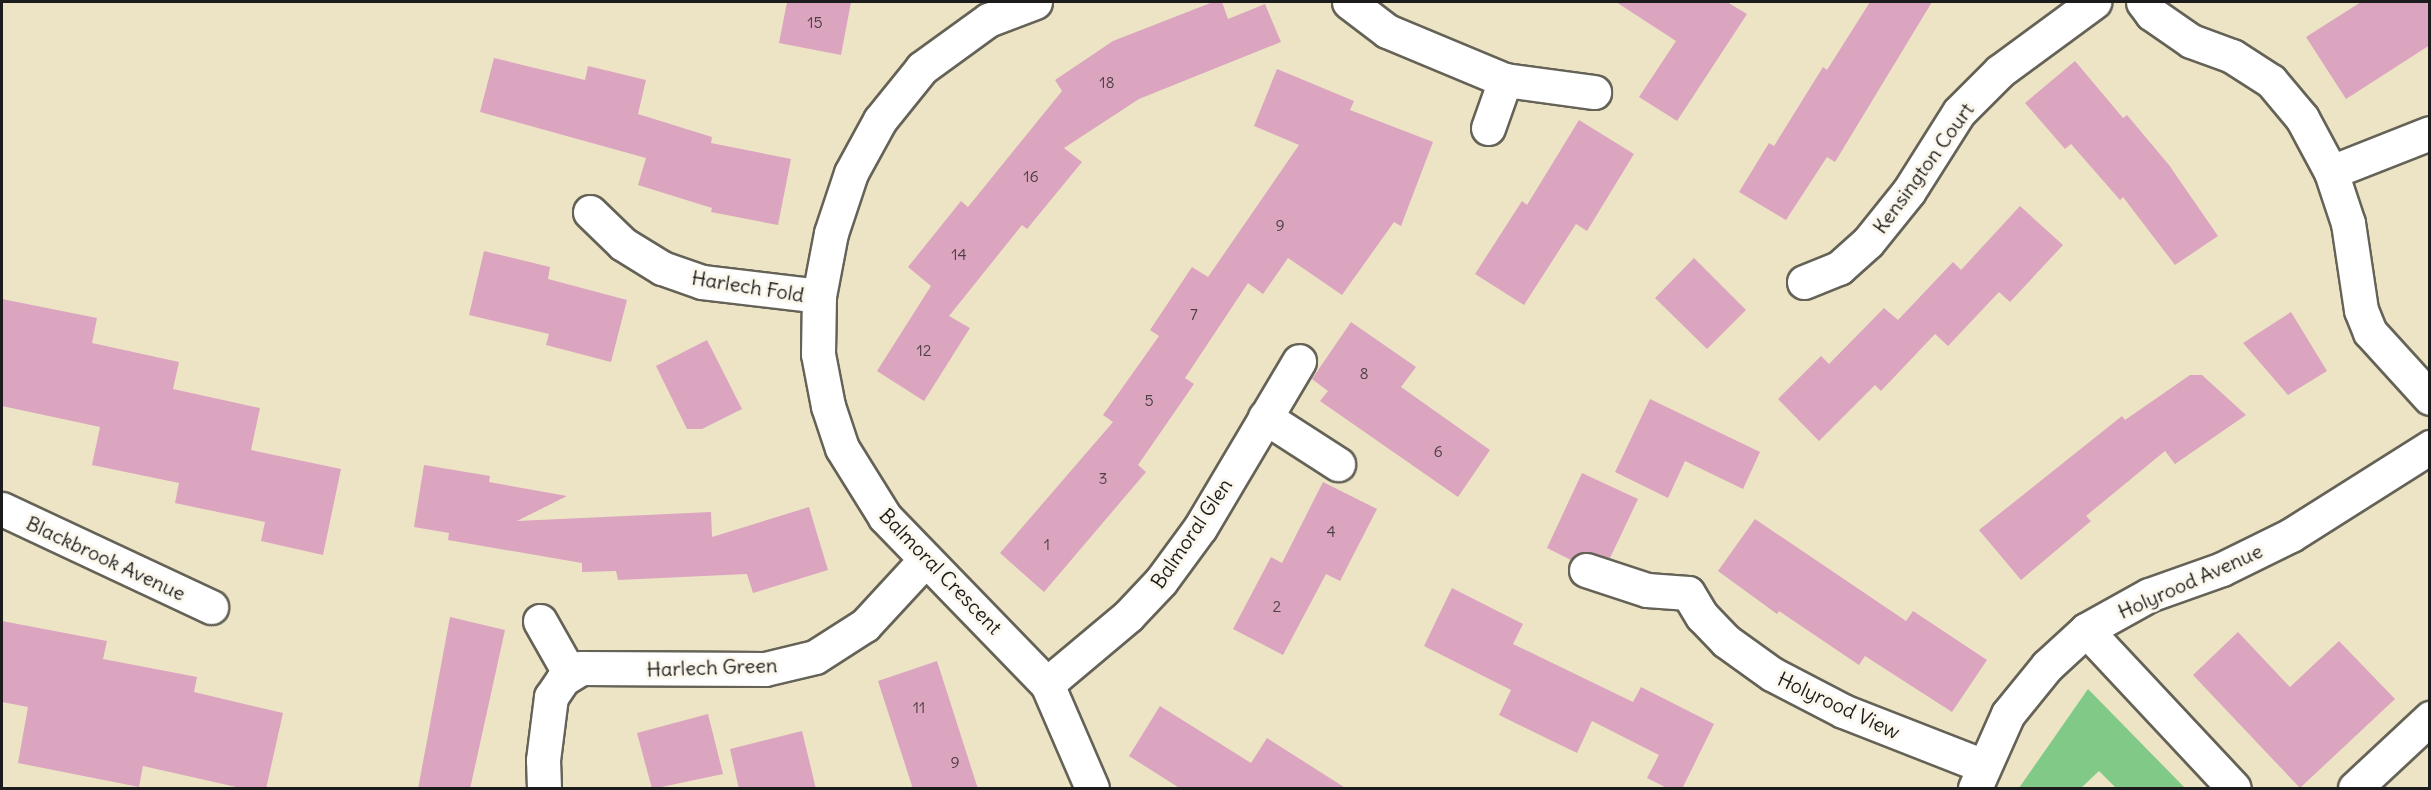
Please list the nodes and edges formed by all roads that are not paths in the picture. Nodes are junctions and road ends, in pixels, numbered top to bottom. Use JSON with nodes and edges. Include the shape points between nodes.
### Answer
{"nodes":[{"id":1,"x":1035,"y":2,"type":"edge"},
{"id":2,"x":1349,"y":2,"type":"edge"},
{"id":3,"x":2094,"y":2,"type":"edge"},
{"id":4,"x":2143,"y":2,"type":"edge"},
{"id":5,"x":983,"y":11,"type":"edge"},
{"id":6,"x":1505,"y":80,"type":"junction"},
{"id":7,"x":1594,"y":92,"type":"dead end"},
{"id":8,"x":1488,"y":128,"type":"dead end"},
{"id":9,"x":2430,"y":134,"type":"edge"},
{"id":10,"x":2331,"y":172,"type":"junction"},
{"id":11,"x":590,"y":212,"type":"dead end"},
{"id":12,"x":1804,"y":282,"type":"dead end"},
{"id":13,"x":819,"y":297,"type":"junction"},
{"id":14,"x":1299,"y":361,"type":"dead end"},
{"id":15,"x":2430,"y":398,"type":"edge"},
{"id":16,"x":1265,"y":417,"type":"junction"},
{"id":17,"x":2430,"y":447,"type":"edge"},
{"id":18,"x":1338,"y":464,"type":"dead end"},
{"id":19,"x":2,"y":509,"type":"edge"},
{"id":20,"x":925,"y":560,"type":"junction"},
{"id":21,"x":1586,"y":570,"type":"dead end"},
{"id":22,"x":211,"y":607,"type":"dead end"},
{"id":23,"x":540,"y":621,"type":"dead end"},
{"id":24,"x":2086,"y":630,"type":"junction"},
{"id":25,"x":570,"y":674,"type":"junction"},
{"id":26,"x":1047,"y":684,"type":"junction"},
{"id":27,"x":2430,"y":718,"type":"edge"},
{"id":28,"x":1979,"y":777,"type":"edge"},
{"id":29,"x":544,"y":789,"type":"edge"},
{"id":30,"x":1092,"y":789,"type":"edge"},
{"id":31,"x":2234,"y":789,"type":"edge"},
{"id":32,"x":2355,"y":789,"type":"edge"}],
"edges":[{"from":1,"to":5,"type":"street","name":"Balmoral Crescent"},
{"from":2,"to":6,"type":"street","via":[[1387,31]]},
{"from":3,"to":12,"type":"street","name":"Kensington Court","via":[[2000,71],[1959,112],[1909,191],[1868,242],[1839,268]]},
{"from":4,"to":10,"type":"street","via":[[2152,14],[2191,41],[2232,56],[2271,81],[2302,117]]},
{"from":5,"to":13,"type":"street","name":"Balmoral Crescent","via":[[922,68],[880,120],[851,173],[831,233]]},
{"from":6,"to":7,"type":"street"},
{"from":6,"to":8,"type":"street"},
{"from":9,"to":10,"type":"street"},
{"from":10,"to":15,"type":"street","via":[[2348,223],[2361,310],[2370,332]]},
{"from":11,"to":13,"type":"street","name":"Harlech Fold","via":[[623,244],[662,268],[702,282]]},
{"from":13,"to":20,"type":"street","name":"Balmoral Crescent","via":[[818,354],[828,406],[842,448],[885,517]]},
{"from":14,"to":16,"type":"street","name":"Balmoral Glen"},
{"from":16,"to":18,"type":"street"},
{"from":16,"to":26,"type":"street","name":"Balmoral Glen","via":[[1200,528],[1161,581],[1128,616]]},
{"from":17,"to":24,"type":"street","name":"Holyrood Avenue","via":[[2292,535],[2222,568],[2149,595]]},
{"from":19,"to":22,"type":"street","name":"Blackbrook Avenue"},
{"from":20,"to":25,"type":"street","name":"Harlech Green","via":[[865,625],[815,657],[765,669],[581,668]]},
{"from":20,"to":26,"type":"street","name":"Balmoral Crescent"},
{"from":21,"to":28,"type":"street","name":"Holyrood View","via":[[1647,590],[1688,593],[1702,616],[1726,640],[1772,675]]},
{"from":23,"to":25,"type":"street"},
{"from":24,"to":28,"type":"street","name":"Holyrood Avenue","via":[[2047,666],[2008,714]]},
{"from":24,"to":31,"type":"street"},
{"from":25,"to":29,"type":"street","via":[[550,698]]},
{"from":26,"to":30,"type":"street","name":"Balmoral Crescent"},
{"from":27,"to":32,"type":"street"}]}
